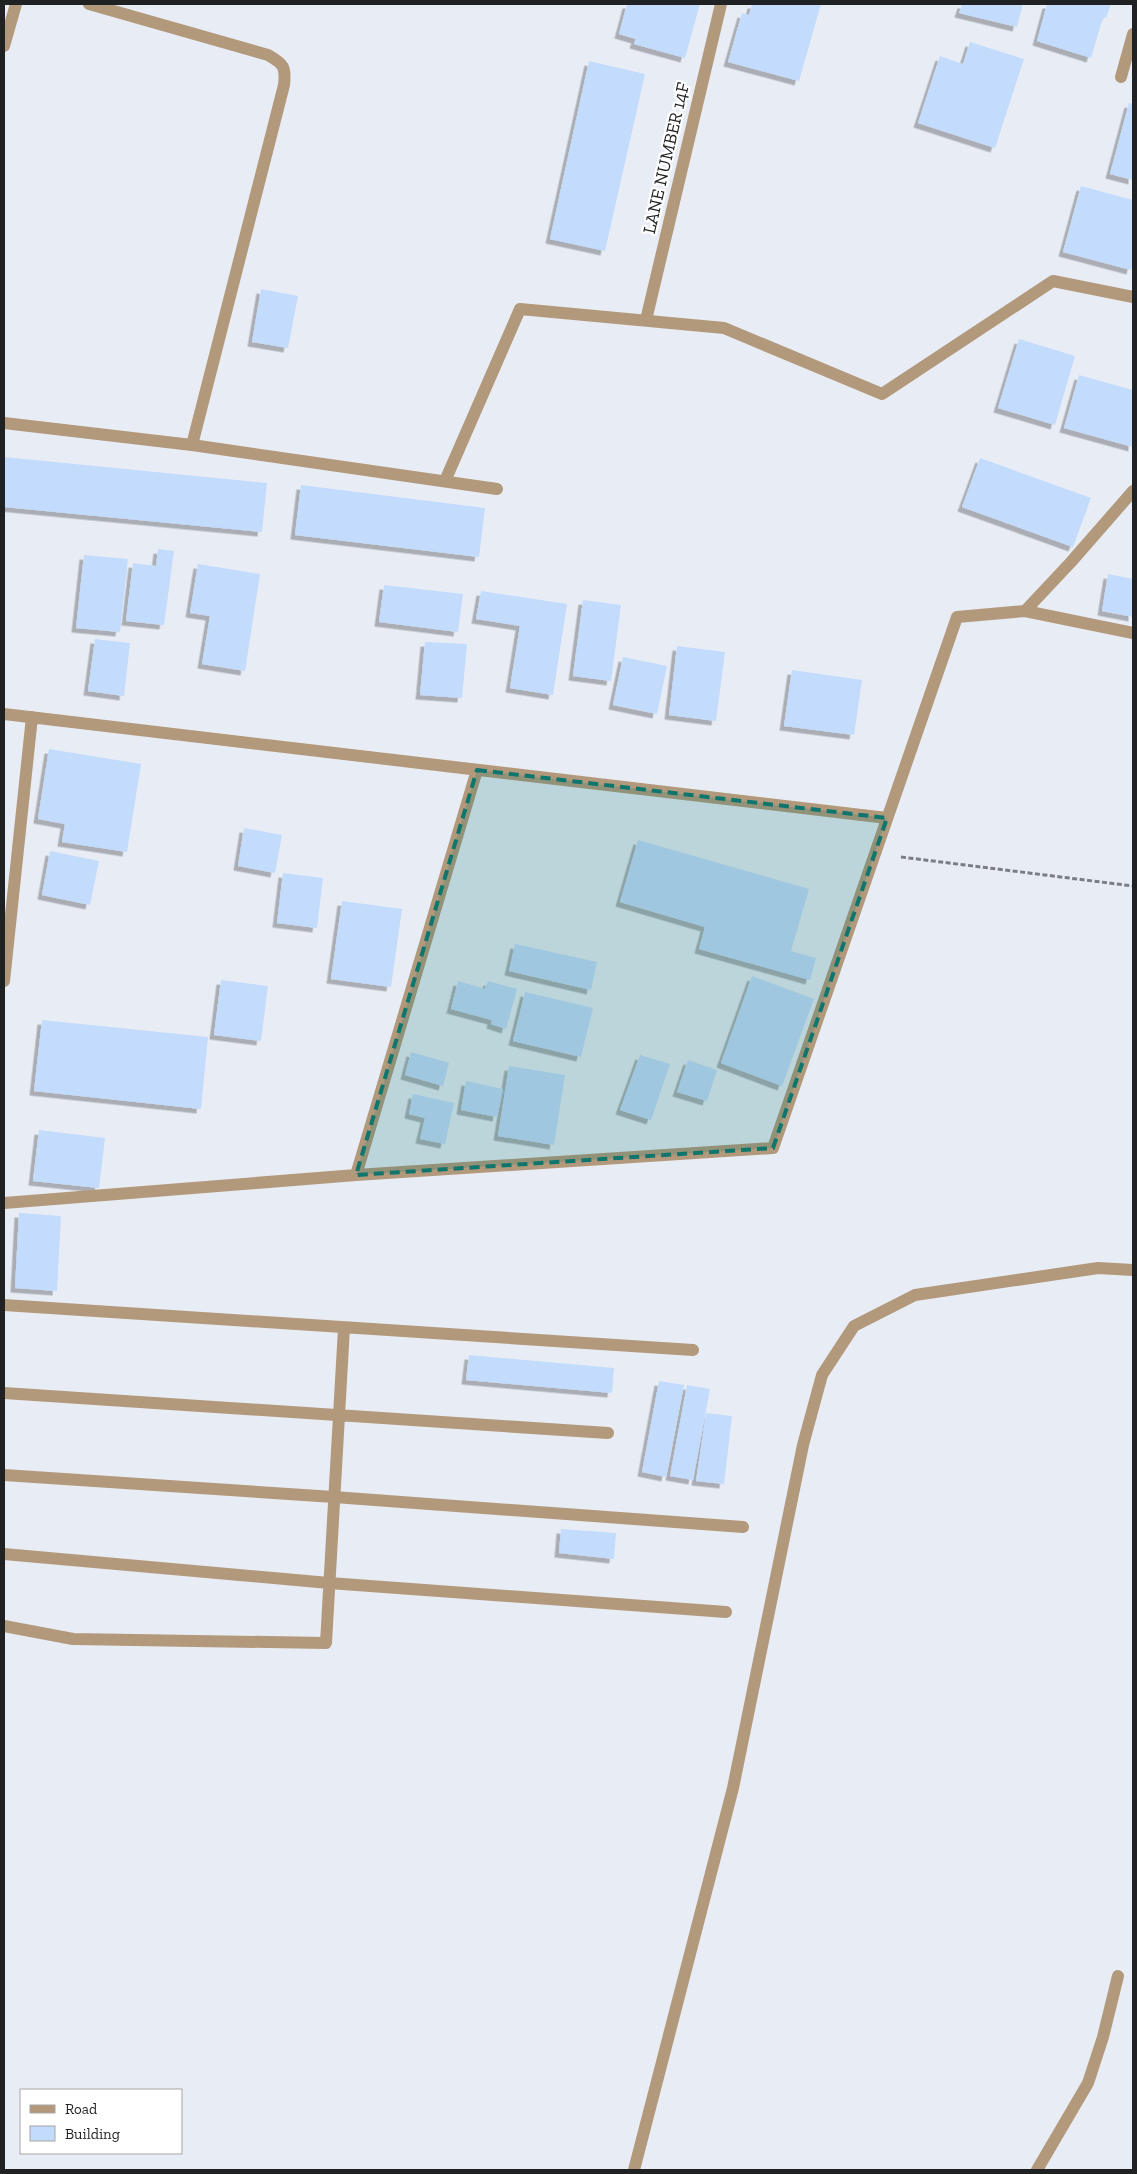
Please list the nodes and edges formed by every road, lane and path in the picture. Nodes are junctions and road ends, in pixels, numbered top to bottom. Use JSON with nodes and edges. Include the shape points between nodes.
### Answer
{"nodes":[{"id":1,"x":16,"y":4,"type":"edge"},
{"id":2,"x":89,"y":4,"type":"edge"},
{"id":3,"x":720,"y":4,"type":"edge"},
{"id":4,"x":1133,"y":34,"type":"edge"},
{"id":5,"x":4,"y":46,"type":"edge"},
{"id":6,"x":1121,"y":77,"type":"dead end"},
{"id":7,"x":1133,"y":297,"type":"edge"},
{"id":8,"x":646,"y":320,"type":"junction"},
{"id":9,"x":4,"y":423,"type":"edge"},
{"id":10,"x":192,"y":445,"type":"junction"},
{"id":11,"x":445,"y":481,"type":"junction"},
{"id":12,"x":498,"y":489,"type":"dead end"},
{"id":13,"x":1133,"y":491,"type":"edge"},
{"id":14,"x":1025,"y":610,"type":"junction"},
{"id":15,"x":1133,"y":633,"type":"edge"},
{"id":16,"x":4,"y":714,"type":"edge"},
{"id":17,"x":32,"y":717,"type":"junction"},
{"id":18,"x":477,"y":770,"type":"junction"},
{"id":19,"x":887,"y":818,"type":"junction"},
{"id":20,"x":875,"y":854,"type":"junction"},
{"id":21,"x":1133,"y":886,"type":"edge"},
{"id":22,"x":4,"y":981,"type":"edge"},
{"id":23,"x":356,"y":1175,"type":"junction"},
{"id":24,"x":4,"y":1203,"type":"edge"},
{"id":25,"x":1133,"y":1270,"type":"edge"},
{"id":26,"x":4,"y":1305,"type":"edge"},
{"id":27,"x":344,"y":1328,"type":"junction"},
{"id":28,"x":693,"y":1350,"type":"dead end"},
{"id":29,"x":4,"y":1393,"type":"edge"},
{"id":30,"x":338,"y":1415,"type":"junction"},
{"id":31,"x":608,"y":1433,"type":"dead end"},
{"id":32,"x":4,"y":1475,"type":"edge"},
{"id":33,"x":334,"y":1497,"type":"junction"},
{"id":34,"x":743,"y":1527,"type":"dead end"},
{"id":35,"x":4,"y":1554,"type":"edge"},
{"id":36,"x":329,"y":1584,"type":"junction"},
{"id":37,"x":726,"y":1612,"type":"dead end"},
{"id":38,"x":4,"y":1626,"type":"edge"},
{"id":39,"x":1118,"y":1976,"type":"dead end"},
{"id":40,"x":634,"y":2170,"type":"edge"},
{"id":41,"x":1037,"y":2170,"type":"edge"}],
"edges":[{"from":1,"to":5,"type":"street"},
{"from":2,"to":10,"type":"street","via":[[268,55],[281,62],[286,72]]},
{"from":3,"to":8,"type":"street","name":"LANE NUMBER 14F"},
{"from":4,"to":6,"type":"street"},
{"from":7,"to":8,"type":"street","via":[[1053,282],[882,394],[724,328]]},
{"from":8,"to":11,"type":"street","via":[[520,309]]},
{"from":9,"to":10,"type":"street"},
{"from":10,"to":11,"type":"street"},
{"from":11,"to":12,"type":"street"},
{"from":13,"to":14,"type":"street"},
{"from":14,"to":15,"type":"street"},
{"from":14,"to":19,"type":"street","via":[[957,617]]},
{"from":16,"to":17,"type":"street"},
{"from":17,"to":18,"type":"street"},
{"from":17,"to":22,"type":"street"},
{"from":18,"to":19,"type":"street"},
{"from":18,"to":23,"type":"street"},
{"from":19,"to":20,"type":"street"},
{"from":20,"to":21,"type":"path"},
{"from":20,"to":23,"type":"street","via":[[773,1148]]},
{"from":23,"to":24,"type":"street"},
{"from":25,"to":40,"type":"street","via":[[1098,1268],[915,1295],[854,1326],[822,1375],[803,1445],[733,1788]]},
{"from":26,"to":27,"type":"street"},
{"from":27,"to":28,"type":"street"},
{"from":27,"to":30,"type":"street"},
{"from":29,"to":30,"type":"street"},
{"from":30,"to":31,"type":"street"},
{"from":30,"to":33,"type":"street"},
{"from":32,"to":33,"type":"street"},
{"from":33,"to":34,"type":"street"},
{"from":33,"to":36,"type":"street"},
{"from":35,"to":36,"type":"street"},
{"from":36,"to":37,"type":"street"},
{"from":36,"to":38,"type":"street","via":[[326,1644],[73,1639]]},
{"from":39,"to":41,"type":"street","via":[[1088,2083]]}]}
